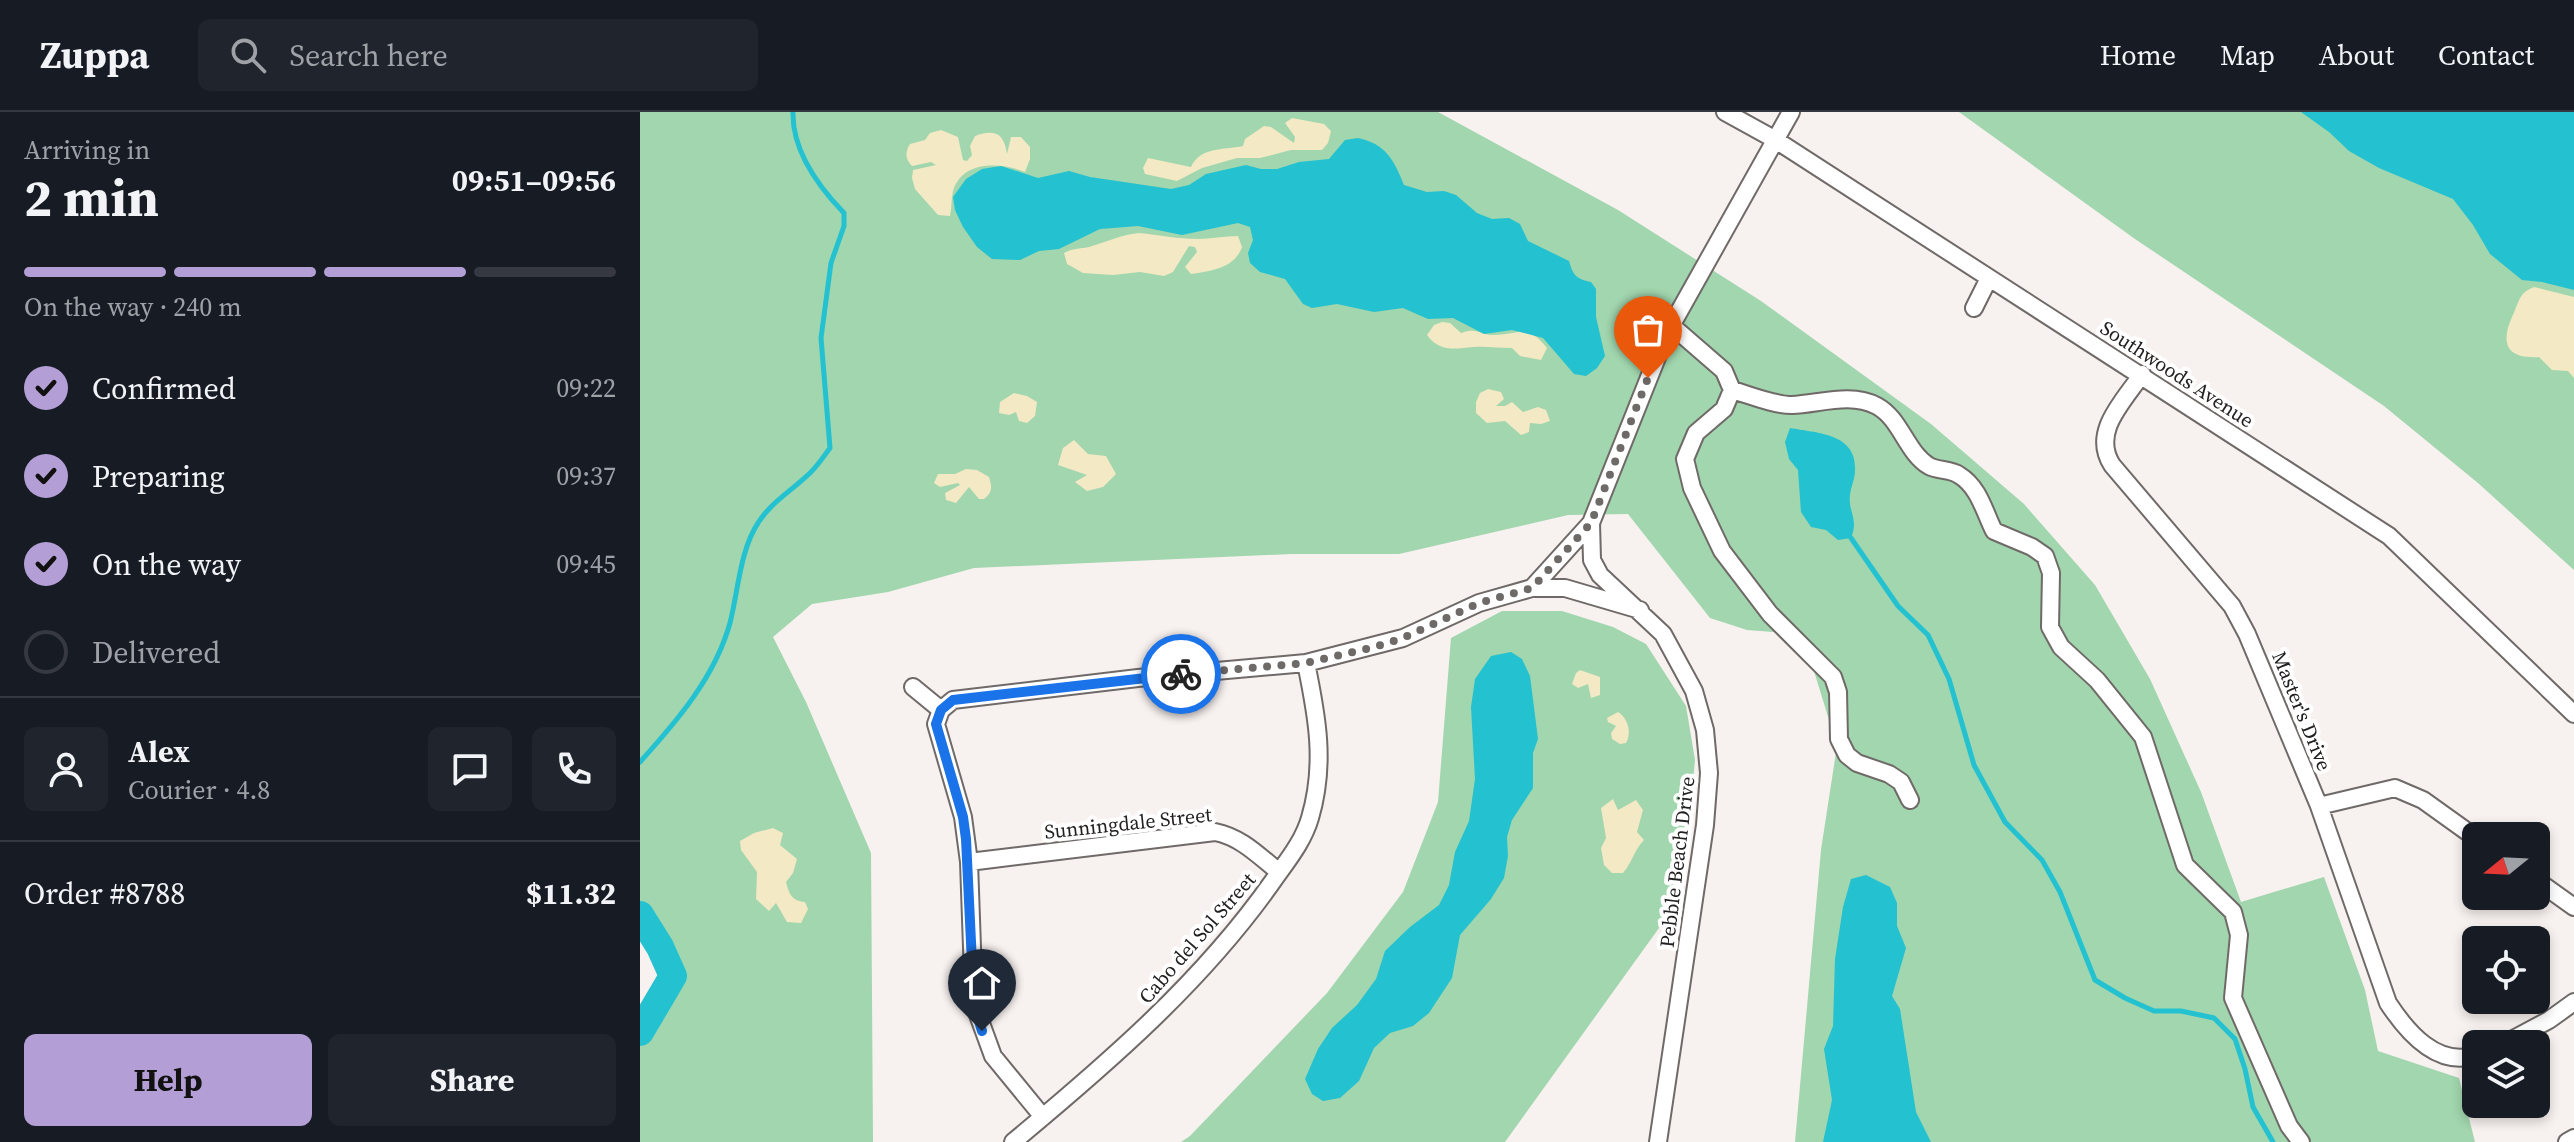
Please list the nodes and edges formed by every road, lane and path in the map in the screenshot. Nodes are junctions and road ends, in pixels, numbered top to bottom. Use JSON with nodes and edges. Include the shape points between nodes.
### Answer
{"nodes":[{"id":1,"x":1725,"y":112,"type":"edge"},
{"id":2,"x":1791,"y":112,"type":"edge"},
{"id":3,"x":1774,"y":139,"type":"junction"},
{"id":4,"x":1989,"y":278,"type":"junction"},
{"id":5,"x":1974,"y":308,"type":"dead end"},
{"id":6,"x":1671,"y":325,"type":"junction"},
{"id":7,"x":2142,"y":374,"type":"junction"},
{"id":8,"x":1732,"y":390,"type":"junction"},
{"id":9,"x":1591,"y":523,"type":"junction"},
{"id":10,"x":1532,"y":588,"type":"junction"},
{"id":11,"x":1640,"y":610,"type":"junction"},
{"id":12,"x":1306,"y":663,"type":"junction"},
{"id":13,"x":913,"y":687,"type":"dead end"},
{"id":14,"x":941,"y":710,"type":"junction"},
{"id":15,"x":2574,"y":714,"type":"edge"},
{"id":16,"x":1910,"y":800,"type":"dead end"},
{"id":17,"x":2319,"y":806,"type":"junction"},
{"id":18,"x":2462,"y":828,"type":"edge"},
{"id":19,"x":969,"y":862,"type":"junction"},
{"id":20,"x":1279,"y":872,"type":"junction"},
{"id":21,"x":2550,"y":890,"type":"edge"},
{"id":22,"x":2574,"y":907,"type":"edge"},
{"id":23,"x":2574,"y":1002,"type":"edge"},
{"id":24,"x":2530,"y":1030,"type":"edge"},
{"id":25,"x":2462,"y":1057,"type":"edge"},
{"id":26,"x":1043,"y":1117,"type":"junction"},
{"id":27,"x":2574,"y":1138,"type":"edge"},
{"id":28,"x":1013,"y":1142,"type":"edge"},
{"id":29,"x":1658,"y":1142,"type":"edge"},
{"id":30,"x":2301,"y":1142,"type":"edge"},
{"id":31,"x":2567,"y":1142,"type":"edge"}],
"edges":[{"from":1,"to":3,"type":"street","name":"Southwoods Avenue"},
{"from":2,"to":3,"type":"street","name":"Pebble Beach Drive"},
{"from":3,"to":4,"type":"street","name":"Southwoods Avenue"},
{"from":3,"to":6,"type":"street","name":"Pebble Beach Drive"},
{"from":4,"to":5,"type":"street"},
{"from":4,"to":7,"type":"street","name":"Southwoods Avenue"},
{"from":6,"to":8,"type":"street","via":[[1724,371]]},
{"from":6,"to":9,"type":"street","name":"Pebble Beach Drive"},
{"from":7,"to":15,"type":"street","name":"Southwoods Avenue","via":[[2389,536]]},
{"from":7,"to":17,"type":"street","name":"Master's Drive","via":[[2109,424],[2104,452],[2232,606]]},
{"from":8,"to":16,"type":"street","via":[[1724,409],[1696,433],[1685,459],[1692,488],[1722,551],[1770,614],[1833,677],[1839,739],[1847,755],[1901,782]]},
{"from":8,"to":30,"type":"street","via":[[1788,405],[1847,399],[1876,405],[1930,466],[1957,473],[1970,484],[1994,531],[2045,556],[2051,573],[2050,627],[2061,647],[2097,680],[2143,737],[2185,865],[2233,912],[2239,935],[2233,998],[2289,1126]]},
{"from":9,"to":10,"type":"street"},
{"from":9,"to":11,"type":"street","name":"Pebble Beach Drive","via":[[1592,560],[1600,575]]},
{"from":10,"to":11,"type":"street","via":[[1565,588]]},
{"from":10,"to":12,"type":"street","via":[[1479,603],[1403,638]]},
{"from":11,"to":29,"type":"street","name":"Pebble Beach Drive","via":[[1663,634],[1694,691],[1709,773]]},
{"from":12,"to":14,"type":"street","via":[[953,700]]},
{"from":12,"to":20,"type":"street","name":"Cabo del Sol Street","via":[[1319,728],[1317,792],[1297,849]]},
{"from":13,"to":14,"type":"street"},
{"from":14,"to":19,"type":"street","via":[[936,724],[963,817]]},
{"from":17,"to":18,"type":"street","via":[[2395,788],[2423,800]]},
{"from":17,"to":25,"type":"street","name":"Master's Drive","via":[[2388,1003],[2405,1028],[2429,1048],[2451,1058]]},
{"from":19,"to":20,"type":"street","name":"Sunningdale Street","via":[[1215,832],[1241,842]]},
{"from":19,"to":26,"type":"street","via":[[974,1004],[993,1056]]},
{"from":20,"to":26,"type":"street","name":"Cabo del Sol Street","via":[[1250,914],[1150,1024]]},
{"from":21,"to":22,"type":"street"},
{"from":23,"to":24,"type":"street"},
{"from":26,"to":28,"type":"street","name":"Cabo del Sol Street"},
{"from":27,"to":31,"type":"street"}]}
